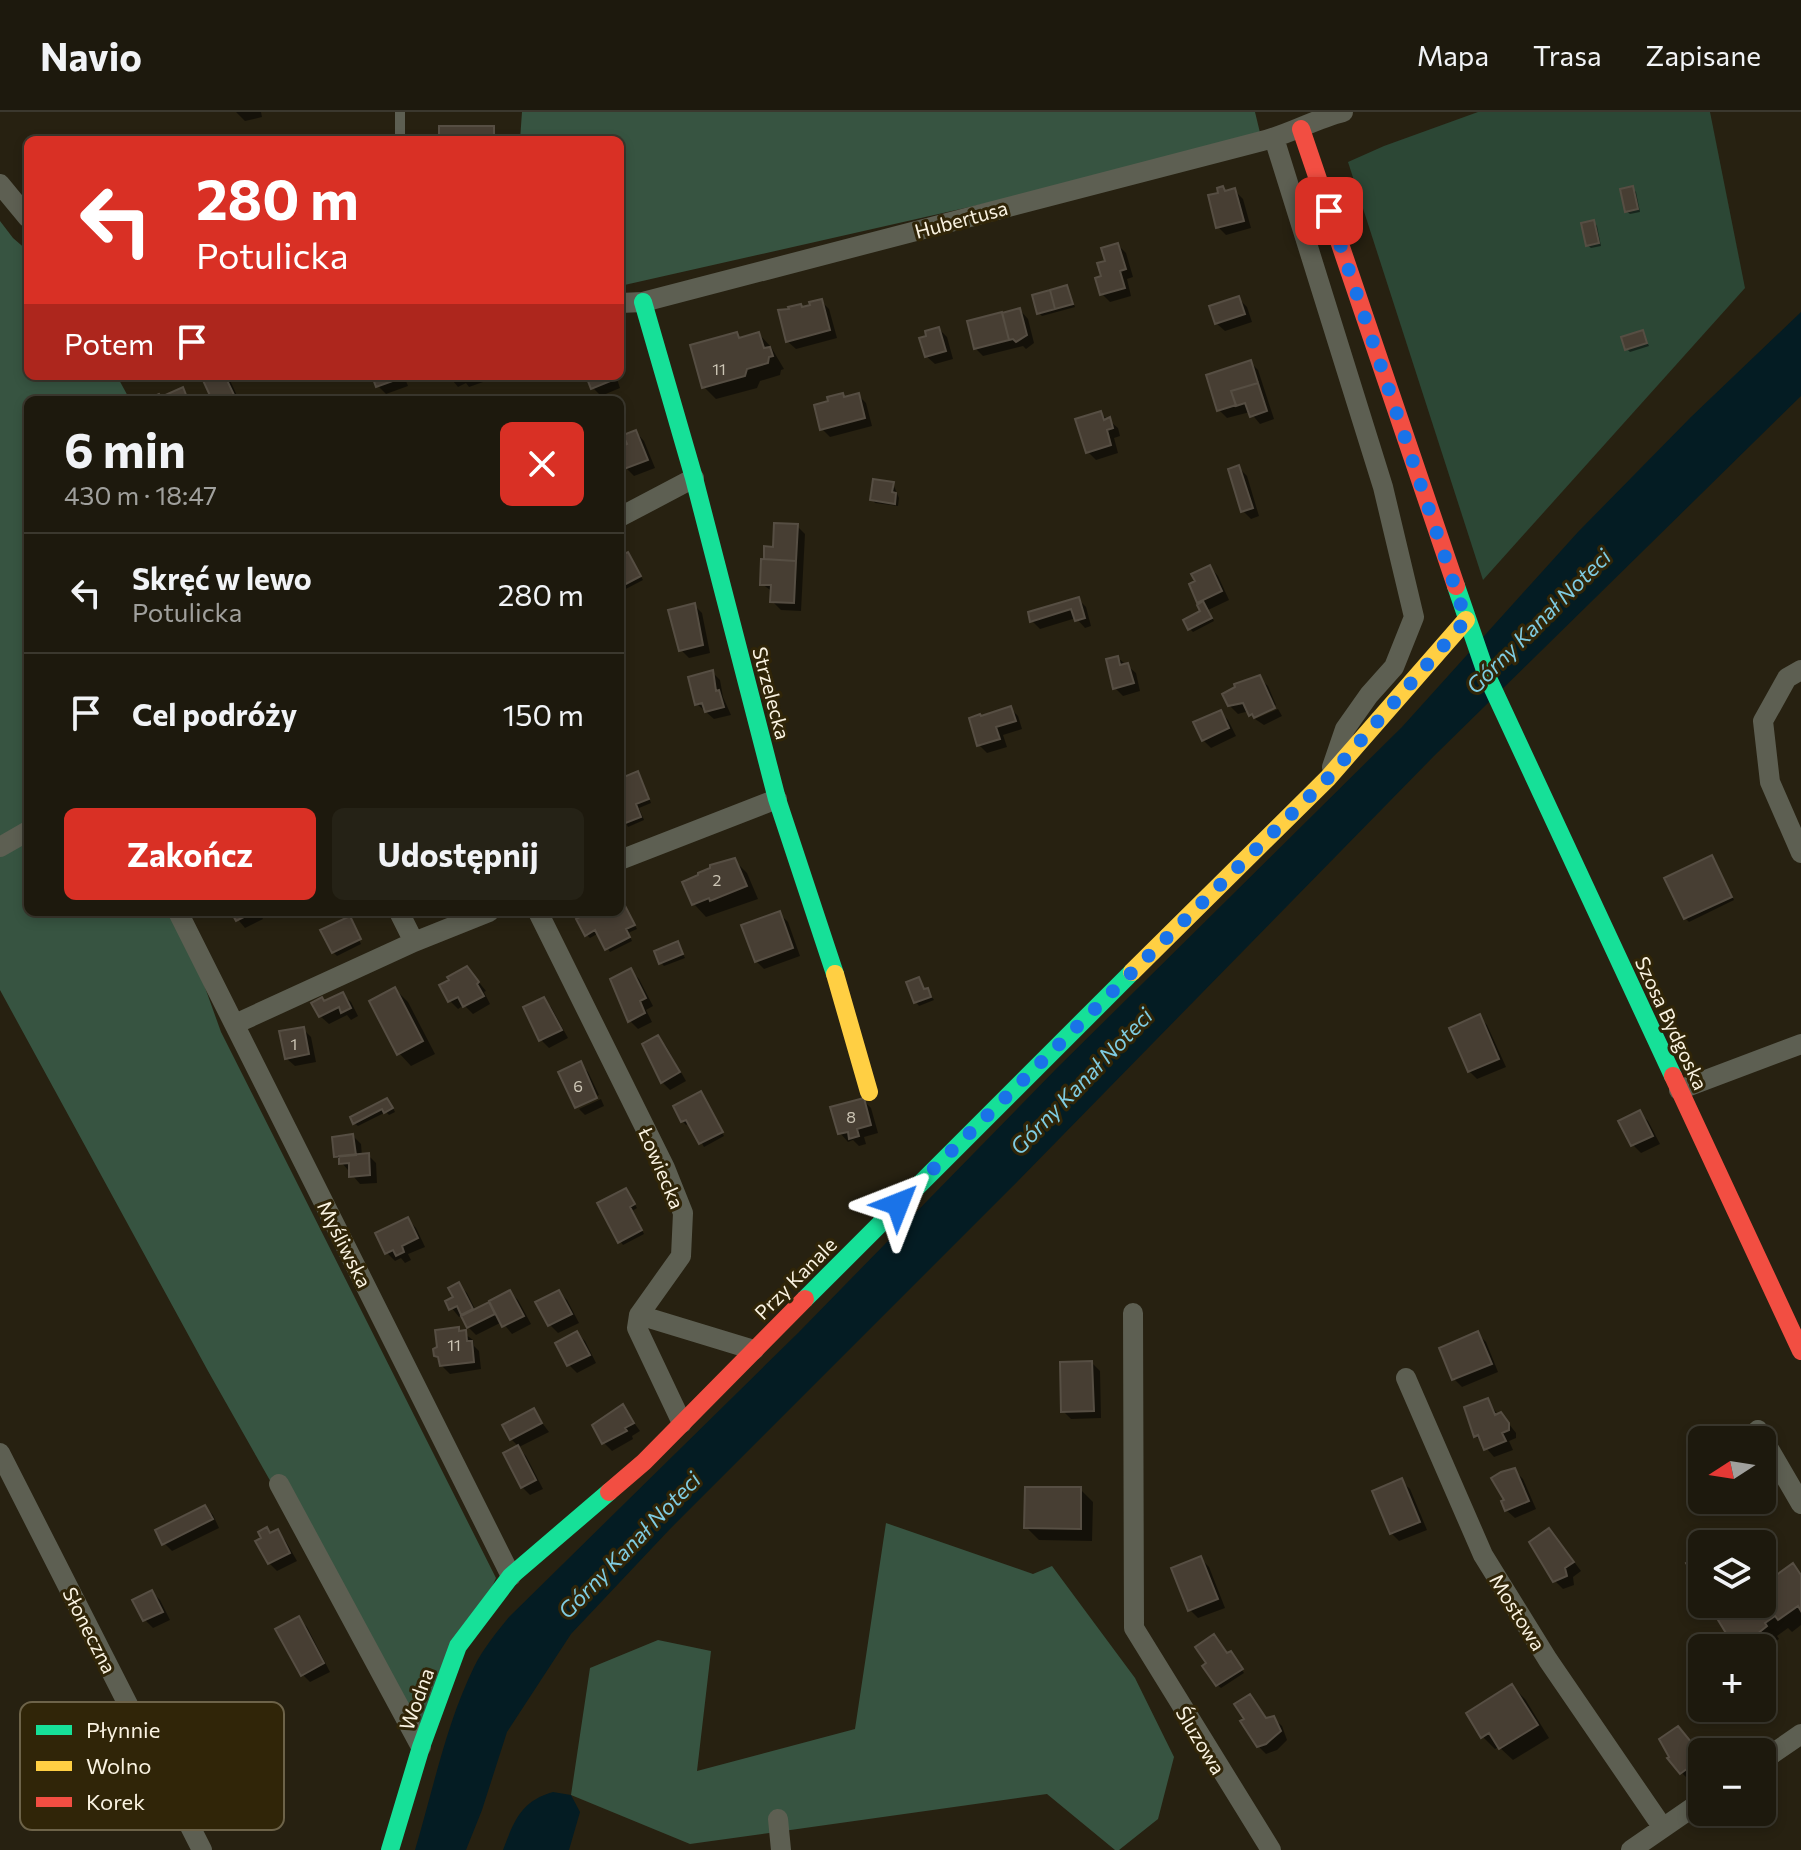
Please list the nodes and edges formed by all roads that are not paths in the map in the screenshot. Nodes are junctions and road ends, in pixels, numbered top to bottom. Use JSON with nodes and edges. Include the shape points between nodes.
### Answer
{"nodes":[{"id":1,"x":400,"y":112,"type":"edge"},
{"id":2,"x":1343,"y":112,"type":"edge"},
{"id":3,"x":1301,"y":129,"type":"junction"},
{"id":4,"x":400,"y":136,"type":"edge"},
{"id":5,"x":1274,"y":138,"type":"junction"},
{"id":6,"x":0,"y":184,"type":"edge"},
{"id":7,"x":24,"y":213,"type":"edge"},
{"id":8,"x":643,"y":302,"type":"junction"},
{"id":9,"x":624,"y":303,"type":"edge"},
{"id":10,"x":694,"y":478,"type":"junction"},
{"id":11,"x":624,"y":515,"type":"edge"},
{"id":12,"x":1469,"y":628,"type":"junction"},
{"id":13,"x":1801,"y":670,"type":"edge"},
{"id":14,"x":1328,"y":778,"type":"junction"},
{"id":15,"x":777,"y":799,"type":"junction"},
{"id":16,"x":24,"y":833,"type":"edge"},
{"id":17,"x":0,"y":847,"type":"edge"},
{"id":18,"x":1801,"y":853,"type":"edge"},
{"id":19,"x":624,"y":858,"type":"edge"},
{"id":20,"x":180,"y":916,"type":"edge"},
{"id":21,"x":401,"y":916,"type":"edge"},
{"id":22,"x":479,"y":916,"type":"edge"},
{"id":23,"x":540,"y":916,"type":"edge"},
{"id":24,"x":414,"y":942,"type":"junction"},
{"id":25,"x":235,"y":1024,"type":"junction"},
{"id":26,"x":1801,"y":1044,"type":"edge"},
{"id":27,"x":1679,"y":1090,"type":"junction"},
{"id":28,"x":869,"y":1092,"type":"dead end"},
{"id":29,"x":1133,"y":1313,"type":"dead end"},
{"id":30,"x":639,"y":1315,"type":"junction"},
{"id":31,"x":754,"y":1350,"type":"junction"},
{"id":32,"x":1801,"y":1351,"type":"edge"},
{"id":33,"x":1406,"y":1378,"type":"dead end"},
{"id":34,"x":682,"y":1423,"type":"junction"},
{"id":35,"x":0,"y":1453,"type":"edge"},
{"id":36,"x":1776,"y":1461,"type":"edge"},
{"id":37,"x":279,"y":1484,"type":"dead end"},
{"id":38,"x":1801,"y":1504,"type":"edge"},
{"id":39,"x":511,"y":1576,"type":"junction"},
{"id":40,"x":127,"y":1702,"type":"edge"},
{"id":41,"x":1801,"y":1734,"type":"edge"},
{"id":42,"x":421,"y":1747,"type":"junction"},
{"id":43,"x":1776,"y":1751,"type":"edge"},
{"id":44,"x":1688,"y":1811,"type":"edge"},
{"id":45,"x":778,"y":1819,"type":"dead end"},
{"id":46,"x":1663,"y":1828,"type":"junction"},
{"id":47,"x":192,"y":1830,"type":"edge"},
{"id":48,"x":202,"y":1850,"type":"edge"},
{"id":49,"x":390,"y":1850,"type":"edge"},
{"id":50,"x":781,"y":1850,"type":"edge"},
{"id":51,"x":1271,"y":1850,"type":"edge"},
{"id":52,"x":1631,"y":1850,"type":"edge"}],
"edges":[{"from":1,"to":4,"type":"lane"},
{"from":2,"to":3,"type":"street","name":"Hubertusa"},
{"from":3,"to":5,"type":"street","name":"Hubertusa"},
{"from":3,"to":12,"type":"street","name":"Szosa Bydgoska"},
{"from":5,"to":8,"type":"street","name":"Hubertusa"},
{"from":5,"to":14,"type":"street","via":[[1383,487],[1414,617],[1394,667],[1345,729]]},
{"from":6,"to":7,"type":"street"},
{"from":8,"to":9,"type":"street","name":"Hubertusa"},
{"from":8,"to":10,"type":"street","name":"Strzelecka"},
{"from":10,"to":11,"type":"street"},
{"from":10,"to":15,"type":"street","name":"Strzelecka"},
{"from":12,"to":14,"type":"street","name":"Przy Kanale"},
{"from":12,"to":27,"type":"street","name":"Szosa Bydgoska","via":[[1504,715]]},
{"from":13,"to":18,"type":"street","via":[[1787,678],[1763,721],[1770,782]]},
{"from":14,"to":31,"type":"street","name":"Przy Kanale"},
{"from":15,"to":19,"type":"street"},
{"from":15,"to":28,"type":"street","name":"Strzelecka"},
{"from":16,"to":17,"type":"street"},
{"from":20,"to":25,"type":"street","name":"Myśliwska"},
{"from":21,"to":24,"type":"street"},
{"from":22,"to":24,"type":"street"},
{"from":23,"to":30,"type":"street","name":"Łowiecka","via":[[683,1213],[681,1256]]},
{"from":24,"to":25,"type":"street"},
{"from":25,"to":39,"type":"street","name":"Myśliwska"},
{"from":26,"to":27,"type":"street"},
{"from":27,"to":32,"type":"street","name":"Szosa Bydgoska"},
{"from":29,"to":51,"type":"street","name":"Śluzowa","via":[[1134,1628]]},
{"from":30,"to":31,"type":"street"},
{"from":30,"to":34,"type":"street","via":[[637,1328]]},
{"from":31,"to":34,"type":"street","name":"Przy Kanale"},
{"from":33,"to":46,"type":"street","name":"Mostowa","via":[[1483,1555]]},
{"from":34,"to":39,"type":"street","name":"Przy Kanale"},
{"from":35,"to":40,"type":"street","name":"Słoneczna"},
{"from":36,"to":38,"type":"street"},
{"from":37,"to":42,"type":"street"},
{"from":39,"to":42,"type":"street","name":"Wodna","via":[[458,1646]]},
{"from":41,"to":43,"type":"street"},
{"from":42,"to":49,"type":"street","name":"Wodna"},
{"from":44,"to":46,"type":"street"},
{"from":45,"to":50,"type":"street"},
{"from":46,"to":52,"type":"street"},
{"from":47,"to":48,"type":"street","name":"Słoneczna"}]}
